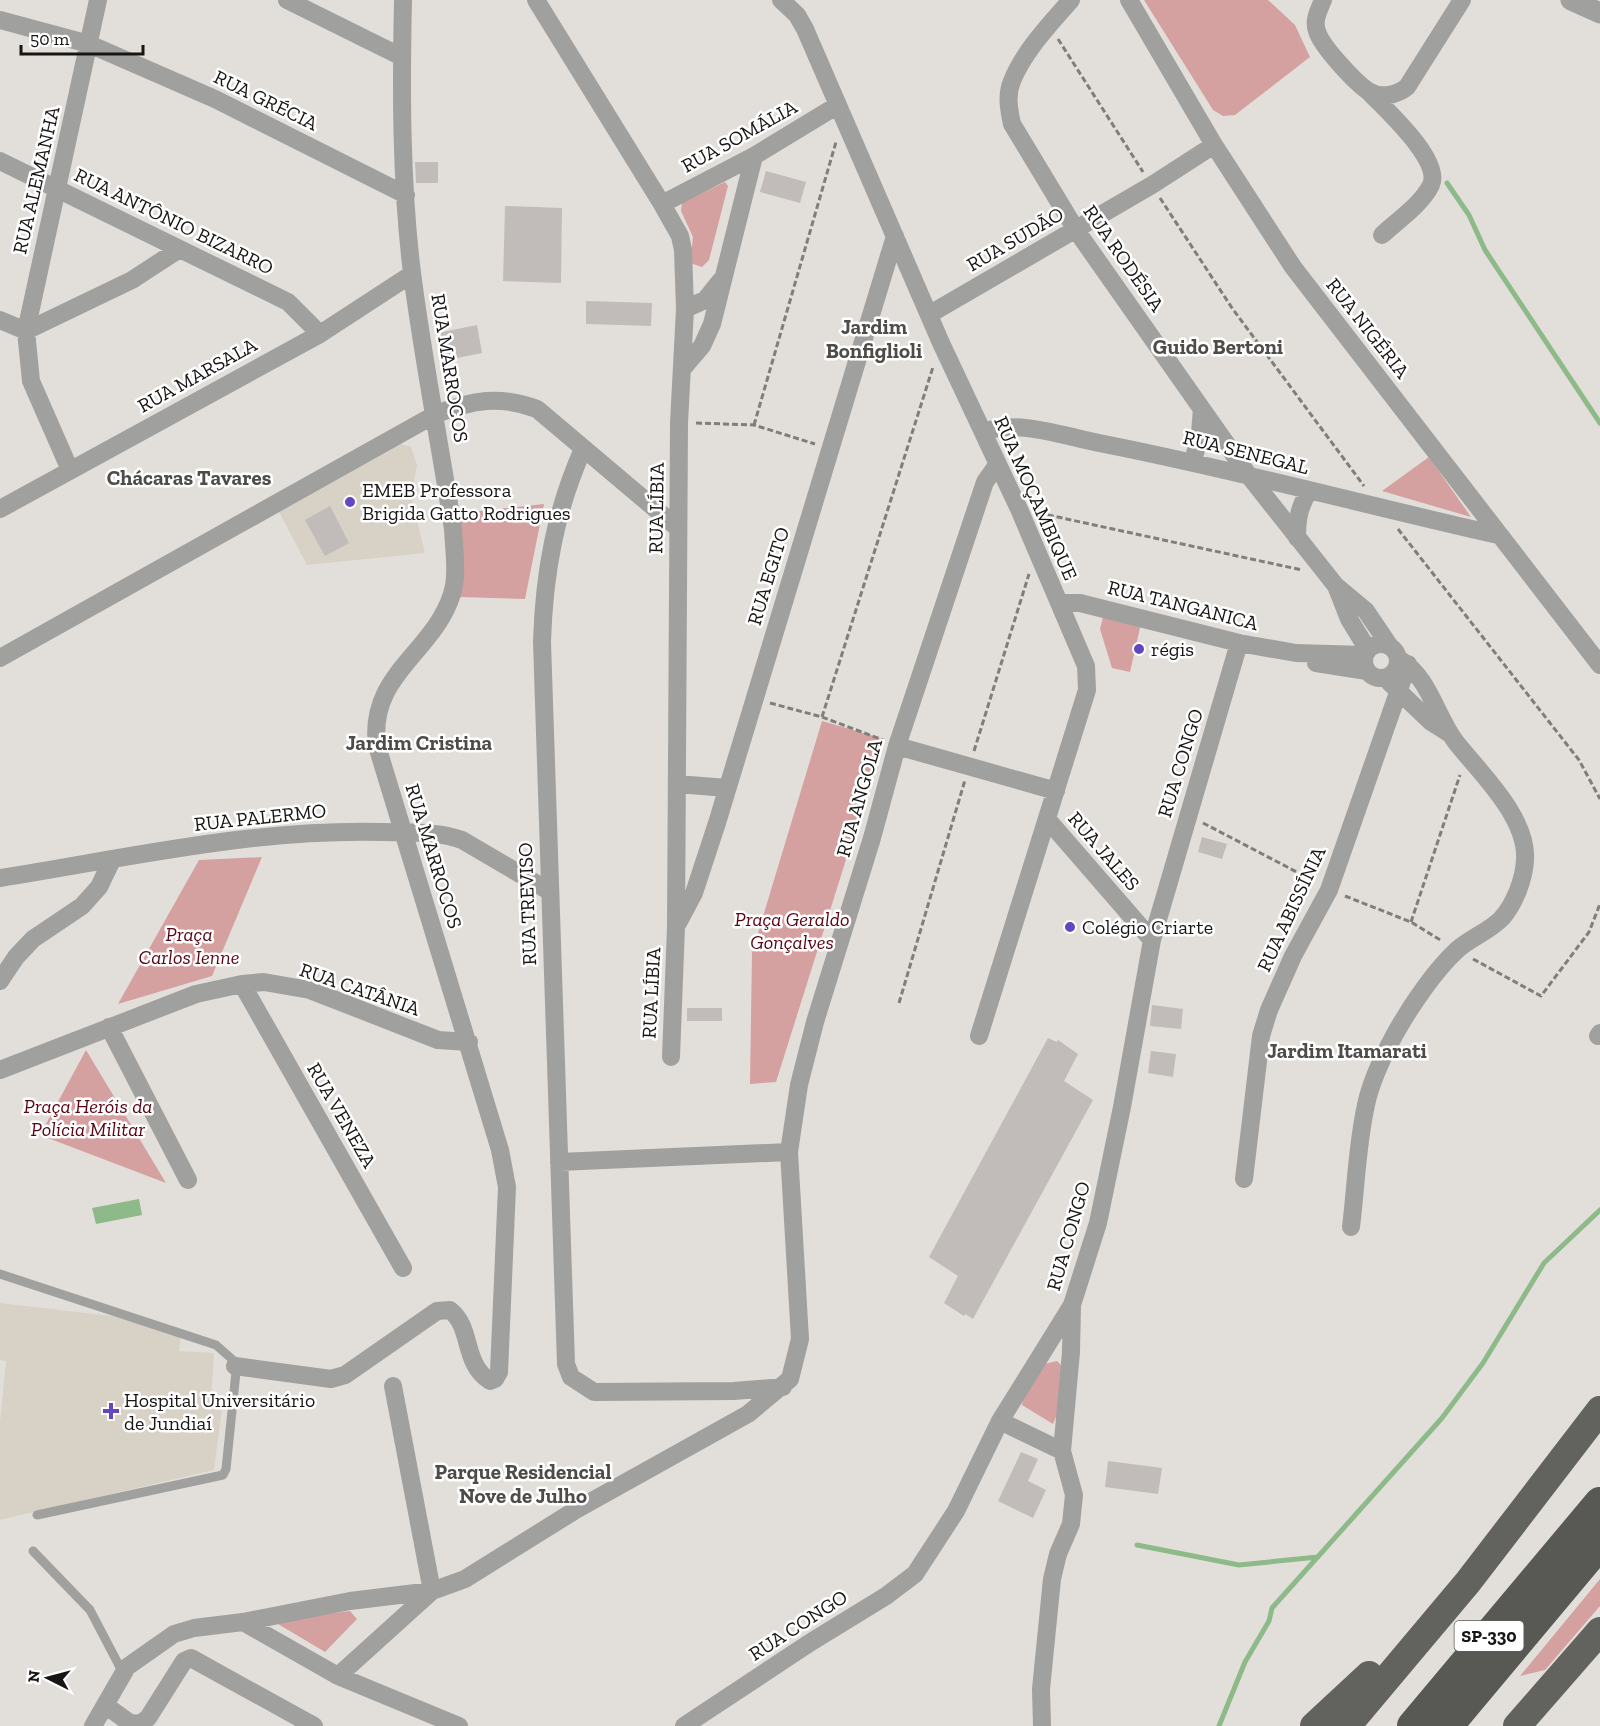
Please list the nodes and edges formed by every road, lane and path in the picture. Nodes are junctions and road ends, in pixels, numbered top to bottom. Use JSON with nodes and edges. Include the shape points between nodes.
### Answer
{"nodes":[{"id":1,"x":98,"y":0,"type":"edge"},
{"id":2,"x":287,"y":0,"type":"edge"},
{"id":3,"x":403,"y":0,"type":"edge"},
{"id":4,"x":536,"y":0,"type":"edge"},
{"id":5,"x":781,"y":0,"type":"edge"},
{"id":6,"x":1071,"y":0,"type":"edge"},
{"id":7,"x":1129,"y":0,"type":"edge"},
{"id":8,"x":1323,"y":0,"type":"edge"},
{"id":9,"x":1462,"y":0,"type":"edge"},
{"id":10,"x":1571,"y":0,"type":"edge"},
{"id":11,"x":1600,"y":13,"type":"edge"},
{"id":12,"x":0,"y":20,"type":"edge"},
{"id":13,"x":1049,"y":24,"type":"junction"},
{"id":14,"x":89,"y":44,"type":"junction"},
{"id":15,"x":402,"y":57,"type":"junction"},
{"id":16,"x":1370,"y":92,"type":"junction"},
{"id":17,"x":840,"y":111,"type":"junction"},
{"id":18,"x":1214,"y":145,"type":"junction"},
{"id":19,"x":754,"y":156,"type":"junction"},
{"id":20,"x":0,"y":161,"type":"edge"},
{"id":21,"x":1152,"y":185,"type":"junction"},
{"id":22,"x":57,"y":189,"type":"junction"},
{"id":23,"x":406,"y":195,"type":"junction"},
{"id":24,"x":662,"y":204,"type":"junction"},
{"id":25,"x":1076,"y":230,"type":"junction"},
{"id":26,"x":1382,"y":235,"type":"dead end"},
{"id":27,"x":895,"y":236,"type":"junction"},
{"id":28,"x":178,"y":250,"type":"junction"},
{"id":29,"x":412,"y":273,"type":"junction"},
{"id":30,"x":726,"y":274,"type":"junction"},
{"id":31,"x":685,"y":309,"type":"junction"},
{"id":32,"x":930,"y":314,"type":"junction"},
{"id":33,"x":0,"y":320,"type":"edge"},
{"id":34,"x":26,"y":331,"type":"junction"},
{"id":35,"x":320,"y":334,"type":"junction"},
{"id":36,"x":941,"y":343,"type":"junction"},
{"id":37,"x":684,"y":367,"type":"junction"},
{"id":38,"x":1202,"y":409,"type":"junction"},
{"id":39,"x":436,"y":414,"type":"junction"},
{"id":40,"x":679,"y":423,"type":"junction"},
{"id":41,"x":754,"y":425,"type":"junction"},
{"id":42,"x":983,"y":432,"type":"junction"},
{"id":43,"x":831,"y":448,"type":"junction"},
{"id":44,"x":583,"y":449,"type":"junction"},
{"id":45,"x":1192,"y":462,"type":"junction"},
{"id":46,"x":998,"y":465,"type":"junction"},
{"id":47,"x":70,"y":470,"type":"junction"},
{"id":48,"x":1249,"y":476,"type":"junction"},
{"id":49,"x":1309,"y":491,"type":"junction"},
{"id":50,"x":0,"y":509,"type":"edge"},
{"id":51,"x":1019,"y":509,"type":"junction"},
{"id":52,"x":1382,"y":509,"type":"junction"},
{"id":53,"x":678,"y":528,"type":"junction"},
{"id":54,"x":1498,"y":534,"type":"junction"},
{"id":55,"x":1297,"y":538,"type":"junction"},
{"id":56,"x":1331,"y":580,"type":"junction"},
{"id":57,"x":1059,"y":603,"type":"junction"},
{"id":58,"x":1239,"y":644,"type":"junction"},
{"id":59,"x":1399,"y":656,"type":"junction"},
{"id":60,"x":0,"y":658,"type":"edge"},
{"id":61,"x":1371,"y":664,"type":"junction"},
{"id":62,"x":1600,"y":665,"type":"edge"},
{"id":63,"x":1398,"y":690,"type":"junction"},
{"id":64,"x":754,"y":698,"type":"junction"},
{"id":65,"x":822,"y":717,"type":"junction"},
{"id":66,"x":1450,"y":734,"type":"junction"},
{"id":67,"x":897,"y":746,"type":"junction"},
{"id":68,"x":1467,"y":756,"type":"junction"},
{"id":69,"x":677,"y":784,"type":"junction"},
{"id":70,"x":727,"y":788,"type":"junction"},
{"id":71,"x":1056,"y":791,"type":"junction"},
{"id":72,"x":1600,"y":799,"type":"edge"},
{"id":73,"x":1187,"y":814,"type":"junction"},
{"id":74,"x":1047,"y":819,"type":"junction"},
{"id":75,"x":403,"y":832,"type":"junction"},
{"id":76,"x":112,"y":860,"type":"junction"},
{"id":77,"x":0,"y":878,"type":"edge"},
{"id":78,"x":1329,"y":890,"type":"junction"},
{"id":79,"x":549,"y":891,"type":"junction"},
{"id":80,"x":1600,"y":904,"type":"edge"},
{"id":81,"x":1411,"y":922,"type":"junction"},
{"id":82,"x":676,"y":927,"type":"junction"},
{"id":83,"x":1152,"y":940,"type":"junction"},
{"id":84,"x":1457,"y":950,"type":"junction"},
{"id":85,"x":0,"y":981,"type":"edge"},
{"id":86,"x":242,"y":984,"type":"junction"},
{"id":87,"x":109,"y":1027,"type":"junction"},
{"id":88,"x":979,"y":1036,"type":"dead end"},
{"id":89,"x":469,"y":1042,"type":"junction"},
{"id":90,"x":670,"y":1057,"type":"dead end"},
{"id":91,"x":0,"y":1070,"type":"edge"},
{"id":92,"x":789,"y":1152,"type":"junction"},
{"id":93,"x":559,"y":1162,"type":"junction"},
{"id":94,"x":1244,"y":1179,"type":"dead end"},
{"id":95,"x":188,"y":1180,"type":"dead end"},
{"id":96,"x":1351,"y":1227,"type":"dead end"},
{"id":97,"x":403,"y":1268,"type":"dead end"},
{"id":98,"x":0,"y":1274,"type":"edge"},
{"id":99,"x":1072,"y":1305,"type":"junction"},
{"id":100,"x":235,"y":1366,"type":"junction"},
{"id":101,"x":393,"y":1386,"type":"dead end"},
{"id":102,"x":783,"y":1387,"type":"junction"},
{"id":103,"x":1600,"y":1410,"type":"edge"},
{"id":104,"x":1000,"y":1421,"type":"junction"},
{"id":105,"x":1062,"y":1451,"type":"junction"},
{"id":106,"x":1600,"y":1479,"type":"edge"},
{"id":107,"x":1600,"y":1503,"type":"edge"},
{"id":108,"x":38,"y":1515,"type":"dead end"},
{"id":109,"x":1600,"y":1543,"type":"edge"},
{"id":110,"x":1564,"y":1545,"type":"junction"},
{"id":111,"x":33,"y":1551,"type":"dead end"},
{"id":112,"x":1468,"y":1582,"type":"junction"},
{"id":113,"x":1565,"y":1585,"type":"junction"},
{"id":114,"x":432,"y":1591,"type":"junction"},
{"id":115,"x":243,"y":1622,"type":"junction"},
{"id":116,"x":1600,"y":1630,"type":"edge"},
{"id":117,"x":123,"y":1673,"type":"junction"},
{"id":118,"x":338,"y":1676,"type":"junction"},
{"id":119,"x":105,"y":1705,"type":"junction"},
{"id":120,"x":96,"y":1725,"type":"edge"},
{"id":121,"x":314,"y":1726,"type":"edge"},
{"id":122,"x":459,"y":1726,"type":"edge"},
{"id":123,"x":684,"y":1726,"type":"edge"},
{"id":124,"x":1042,"y":1726,"type":"edge"},
{"id":125,"x":1314,"y":1726,"type":"edge"},
{"id":126,"x":1347,"y":1726,"type":"edge"},
{"id":127,"x":1413,"y":1726,"type":"edge"},
{"id":128,"x":1448,"y":1726,"type":"edge"},
{"id":129,"x":1475,"y":1726,"type":"edge"},
{"id":130,"x":1517,"y":1726,"type":"edge"}],
"edges":[{"from":1,"to":14,"type":"street","name":"RUA ALEMANHA"},
{"from":2,"to":15,"type":"street"},
{"from":3,"to":15,"type":"street","name":"RUA MARROCOS"},
{"from":4,"to":24,"type":"street","name":"RUA LÍBIA"},
{"from":5,"to":17,"type":"street","name":"RUA MOÇAMBIQUE","via":[[805,29]]},
{"from":6,"to":13,"type":"street","name":"RUA RODÉSIA"},
{"from":7,"to":18,"type":"street","name":"RUA NIGÉRIA"},
{"from":8,"to":16,"type":"street","via":[[1315,21],[1317,33]]},
{"from":9,"to":16,"type":"street","via":[[1407,87],[1397,94]]},
{"from":10,"to":11,"type":"street"},
{"from":12,"to":14,"type":"street","name":"RUA GRÉCIA"},
{"from":13,"to":21,"type":"path"},
{"from":13,"to":25,"type":"street","name":"RUA RODÉSIA","via":[[1011,82],[1008,104],[1012,124]]},
{"from":14,"to":22,"type":"street","name":"RUA ALEMANHA"},
{"from":14,"to":23,"type":"street","name":"RUA GRÉCIA","via":[[215,99]]},
{"from":15,"to":23,"type":"street","name":"RUA MARROCOS"},
{"from":16,"to":26,"type":"street","via":[[1426,155],[1432,171],[1432,183],[1421,200]]},
{"from":17,"to":19,"type":"street","name":"RUA SOMÁLIA"},
{"from":17,"to":27,"type":"street","name":"RUA MOÇAMBIQUE"},
{"from":17,"to":41,"type":"path"},
{"from":18,"to":21,"type":"street","name":"RUA SUDÃO"},
{"from":18,"to":54,"type":"street","name":"RUA NIGÉRIA","via":[[1293,267]]},
{"from":19,"to":24,"type":"street","name":"RUA SOMÁLIA"},
{"from":19,"to":30,"type":"street"},
{"from":20,"to":22,"type":"street","name":"RUA ANTÔNIO BIZARRO"},
{"from":21,"to":25,"type":"street","name":"RUA SUDÃO"},
{"from":21,"to":52,"type":"path","via":[[1232,308]]},
{"from":22,"to":28,"type":"street","name":"RUA ANTÔNIO BIZARRO"},
{"from":22,"to":34,"type":"street","name":"RUA ALEMANHA"},
{"from":23,"to":29,"type":"street","name":"RUA MARROCOS"},
{"from":24,"to":31,"type":"street","name":"RUA LÍBIA","via":[[680,236]]},
{"from":25,"to":32,"type":"street","name":"RUA SUDÃO"},
{"from":25,"to":38,"type":"street","name":"RUA RODÉSIA"},
{"from":27,"to":32,"type":"street","name":"RUA MOÇAMBIQUE"},
{"from":27,"to":43,"type":"street","name":"RUA EGITO"},
{"from":28,"to":34,"type":"street","via":[[132,280]]},
{"from":28,"to":35,"type":"street","name":"RUA ANTÔNIO BIZARRO","via":[[288,302]]},
{"from":29,"to":35,"type":"street","name":"RUA MARSALA"},
{"from":29,"to":39,"type":"street","name":"RUA MARROCOS"},
{"from":30,"to":31,"type":"street","via":[[705,300]]},
{"from":30,"to":37,"type":"street","via":[[712,324],[702,346]]},
{"from":31,"to":37,"type":"street","name":"RUA LÍBIA"},
{"from":32,"to":36,"type":"street","name":"RUA MOÇAMBIQUE"},
{"from":33,"to":34,"type":"street"},
{"from":34,"to":47,"type":"street","name":"RUA ALEMANHA","via":[[31,381]]},
{"from":35,"to":47,"type":"street","name":"RUA MARSALA"},
{"from":36,"to":42,"type":"street","name":"RUA MOÇAMBIQUE"},
{"from":36,"to":65,"type":"path"},
{"from":37,"to":40,"type":"street","name":"RUA LÍBIA"},
{"from":38,"to":45,"type":"street"},
{"from":38,"to":48,"type":"street","name":"RUA RODÉSIA"},
{"from":39,"to":44,"type":"street","via":[[489,399],[516,401],[537,410]]},
{"from":39,"to":60,"type":"street"},
{"from":39,"to":75,"type":"street","name":"RUA MARROCOS","via":[[453,530],[453,593],[423,644],[397,671],[381,699],[375,726],[377,746]]},
{"from":40,"to":41,"type":"path"},
{"from":40,"to":53,"type":"street","name":"RUA LÍBIA"},
{"from":41,"to":43,"type":"path"},
{"from":42,"to":45,"type":"street","name":"RUA SENEGAL","via":[[999,426],[1033,430]]},
{"from":42,"to":46,"type":"street","name":"RUA MOÇAMBIQUE"},
{"from":43,"to":64,"type":"street","name":"RUA EGITO"},
{"from":44,"to":53,"type":"street"},
{"from":44,"to":79,"type":"street","name":"RUA TREVISO","via":[[566,486],[554,528],[543,590]]},
{"from":45,"to":48,"type":"street","name":"RUA SENEGAL"},
{"from":46,"to":51,"type":"street","name":"RUA MOÇAMBIQUE"},
{"from":46,"to":67,"type":"street","name":"RUA ANGOLA","via":[[981,492]]},
{"from":47,"to":50,"type":"street","name":"RUA MARSALA"},
{"from":48,"to":49,"type":"street","name":"RUA SENEGAL"},
{"from":48,"to":55,"type":"street","name":"RUA RODÉSIA"},
{"from":49,"to":52,"type":"street","name":"RUA SENEGAL"},
{"from":49,"to":55,"type":"street","via":[[1300,505]]},
{"from":51,"to":56,"type":"path"},
{"from":51,"to":57,"type":"street","name":"RUA MOÇAMBIQUE"},
{"from":52,"to":54,"type":"street","name":"RUA SENEGAL"},
{"from":52,"to":72,"type":"path","via":[[1579,760]]},
{"from":53,"to":69,"type":"street","name":"RUA LÍBIA"},
{"from":54,"to":62,"type":"street","name":"RUA NIGÉRIA"},
{"from":55,"to":56,"type":"street","name":"RUA RODÉSIA"},
{"from":56,"to":59,"type":"street","name":"RUA RODÉSIA","via":[[1366,611]]},
{"from":56,"to":61,"type":"street","name":"RUA RODÉSIA"},
{"from":57,"to":58,"type":"street","name":"RUA TANGANICA","via":[[1080,603]]},
{"from":57,"to":71,"type":"street","name":"RUA MOÇAMBIQUE","via":[[1086,666],[1086,690]]},
{"from":58,"to":61,"type":"street","name":"RUA TANGANICA"},
{"from":58,"to":73,"type":"street","name":"RUA CONGO"},
{"from":59,"to":61,"type":"street","via":[[1391,676]]},
{"from":59,"to":61,"type":"street","name":"RUA TANGANICA","via":[[1378,644]]},
{"from":59,"to":63,"type":"street","name":"RUA ABISSÍNIA"},
{"from":59,"to":66,"type":"street","name":"RUA RODÉSIA","via":[[1432,695]]},
{"from":61,"to":63,"type":"street","name":"RUA RODÉSIA"},
{"from":63,"to":66,"type":"street","name":"RUA RODÉSIA","via":[[1431,722]]},
{"from":63,"to":78,"type":"street","name":"RUA ABISSÍNIA"},
{"from":64,"to":65,"type":"path"},
{"from":64,"to":70,"type":"street","name":"RUA EGITO"},
{"from":65,"to":67,"type":"path"},
{"from":66,"to":68,"type":"street"},
{"from":67,"to":71,"type":"street"},
{"from":67,"to":92,"type":"street","name":"RUA ANGOLA","via":[[815,1022],[799,1085]]},
{"from":68,"to":81,"type":"path"},
{"from":68,"to":84,"type":"street","via":[[1507,805],[1525,857],[1522,877],[1502,919]]},
{"from":69,"to":70,"type":"street"},
{"from":69,"to":82,"type":"street","name":"RUA LÍBIA"},
{"from":70,"to":82,"type":"street","name":"RUA EGITO","via":[[694,893]]},
{"from":71,"to":74,"type":"street","name":"RUA MOÇAMBIQUE"},
{"from":73,"to":78,"type":"path"},
{"from":73,"to":83,"type":"street","name":"RUA CONGO"},
{"from":74,"to":83,"type":"street","name":"RUA JALES"},
{"from":74,"to":88,"type":"street","name":"RUA MOÇAMBIQUE"},
{"from":75,"to":76,"type":"street","name":"RUA PALERMO","via":[[282,834]]},
{"from":75,"to":79,"type":"street","name":"RUA PALERMO","via":[[462,840]]},
{"from":75,"to":89,"type":"street","name":"RUA MARROCOS"},
{"from":76,"to":77,"type":"street","name":"RUA PALERMO"},
{"from":76,"to":85,"type":"street","via":[[99,887],[82,906],[33,939]]},
{"from":78,"to":81,"type":"path"},
{"from":78,"to":94,"type":"street","name":"RUA ABISSÍNIA","via":[[1293,956],[1261,1036]]},
{"from":79,"to":93,"type":"street","name":"RUA TREVISO"},
{"from":80,"to":84,"type":"path","via":[[1589,932],[1541,996]]},
{"from":81,"to":84,"type":"path"},
{"from":82,"to":90,"type":"street","name":"RUA LÍBIA"},
{"from":83,"to":99,"type":"street","name":"RUA CONGO","via":[[1098,1223]]},
{"from":84,"to":96,"type":"street","via":[[1402,1024],[1376,1072],[1366,1105]]},
{"from":86,"to":87,"type":"street","name":"RUA CATÂNIA","via":[[196,994]]},
{"from":86,"to":89,"type":"street","name":"RUA CATÂNIA","via":[[264,982],[310,990],[438,1040]]},
{"from":86,"to":97,"type":"street","name":"RUA VENEZA"},
{"from":87,"to":91,"type":"street","name":"RUA CATÂNIA"},
{"from":87,"to":95,"type":"street"},
{"from":89,"to":100,"type":"street","name":"RUA MARROCOS","via":[[501,1150],[507,1187],[501,1346],[495,1379],[490,1381],[475,1370],[459,1317],[450,1310],[436,1311],[345,1375],[330,1379]]},
{"from":92,"to":93,"type":"street"},
{"from":92,"to":102,"type":"street","name":"RUA ANGOLA","via":[[800,1339],[790,1379]]},
{"from":93,"to":102,"type":"street","name":"RUA TREVISO","via":[[566,1364],[571,1377],[594,1392]]},
{"from":98,"to":100,"type":"lane","via":[[216,1345]]},
{"from":99,"to":104,"type":"street","name":"RUA CONGO"},
{"from":99,"to":105,"type":"street"},
{"from":100,"to":108,"type":"lane","via":[[223,1475]]},
{"from":101,"to":114,"type":"street"},
{"from":102,"to":114,"type":"street","via":[[748,1414],[574,1511],[465,1579]]},
{"from":103,"to":112,"type":"highway"},
{"from":104,"to":105,"type":"street"},
{"from":104,"to":123,"type":"street","name":"RUA CONGO","via":[[956,1511],[915,1574]]},
{"from":105,"to":124,"type":"street","via":[[1074,1495],[1071,1524],[1052,1579],[1041,1689]]},
{"from":106,"to":110,"type":"highway"},
{"from":107,"to":110,"type":"highway","number":"SP-330"},
{"from":109,"to":113,"type":"highway","number":"SP-330"},
{"from":110,"to":127,"type":"highway","number":"SP-330"},
{"from":111,"to":117,"type":"lane","via":[[90,1610]]},
{"from":112,"to":125,"type":"highway","via":[[1426,1613],[1346,1698]]},
{"from":112,"to":126,"type":"highway"},
{"from":113,"to":128,"type":"highway","number":"SP-330"},
{"from":113,"to":129,"type":"highway","via":[[1547,1628]]},
{"from":114,"to":115,"type":"street","via":[[350,1601]]},
{"from":114,"to":118,"type":"street"},
{"from":115,"to":117,"type":"street","via":[[213,1624],[174,1634],[140,1656]]},
{"from":115,"to":118,"type":"street"},
{"from":116,"to":130,"type":"highway"},
{"from":117,"to":119,"type":"street"},
{"from":118,"to":122,"type":"street"},
{"from":119,"to":120,"type":"street"},
{"from":119,"to":121,"type":"street","via":[[130,1723],[140,1724],[148,1718],[184,1661],[191,1658]]}]}
